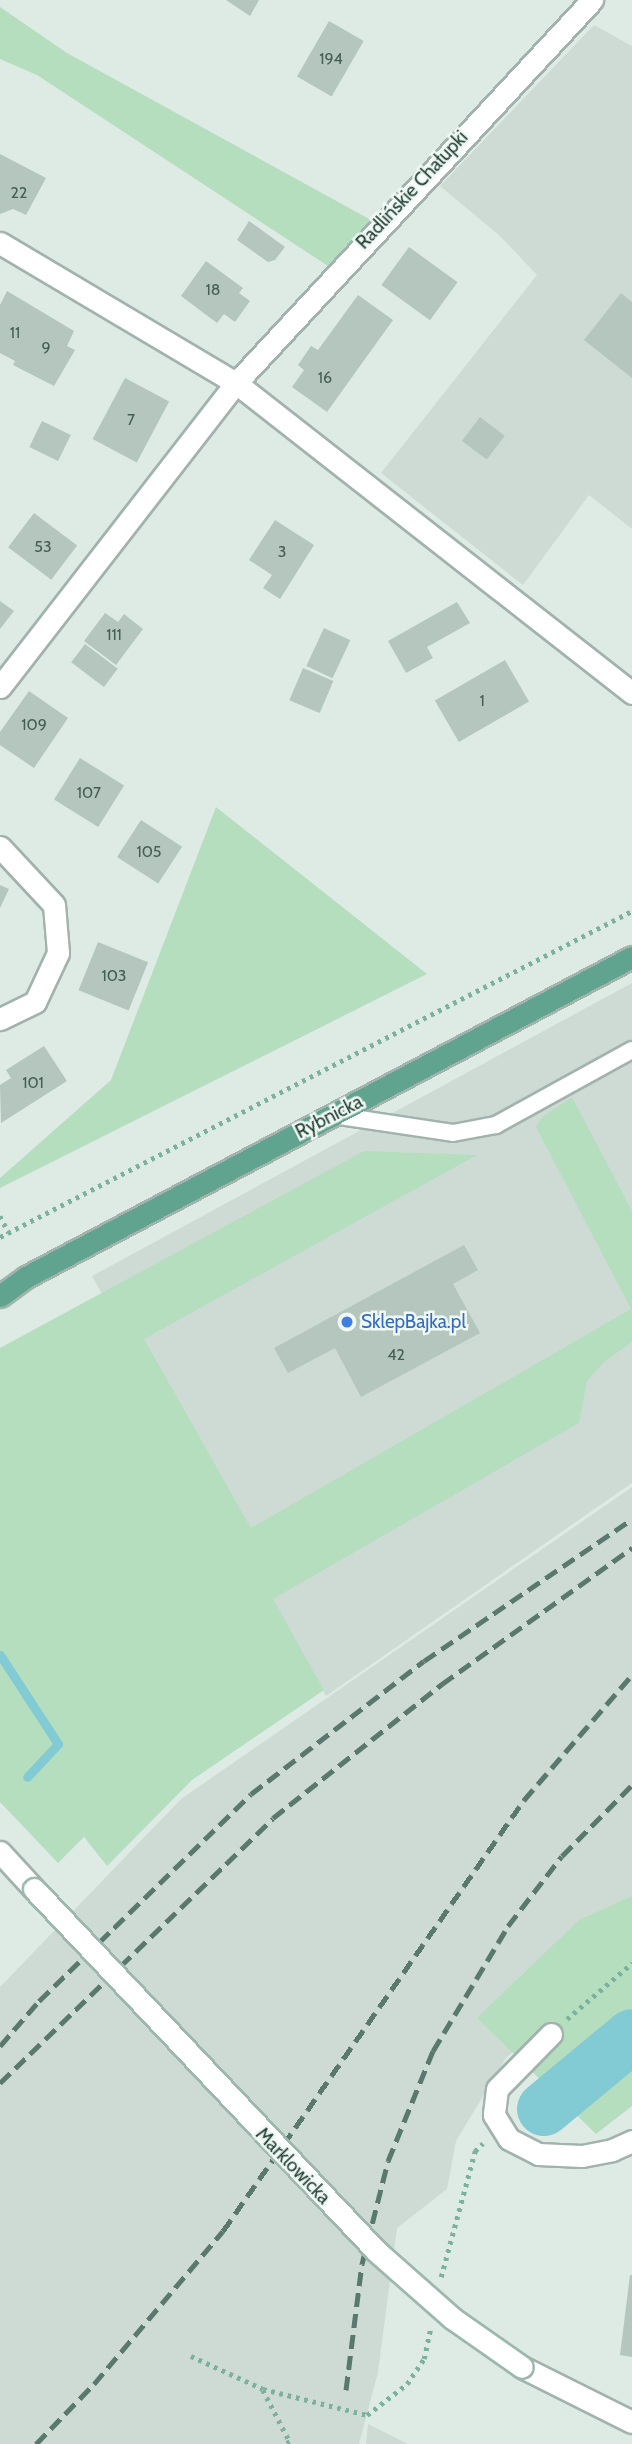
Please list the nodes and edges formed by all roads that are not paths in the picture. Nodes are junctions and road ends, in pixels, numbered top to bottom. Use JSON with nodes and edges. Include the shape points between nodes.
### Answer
{"nodes":[{"id":1,"x":592,"y":0,"type":"edge"},
{"id":2,"x":0,"y":243,"type":"edge"},
{"id":3,"x":236,"y":383,"type":"junction"},
{"id":4,"x":0,"y":687,"type":"edge"},
{"id":5,"x":632,"y":693,"type":"edge"},
{"id":6,"x":0,"y":847,"type":"edge"},
{"id":7,"x":632,"y":957,"type":"edge"},
{"id":8,"x":0,"y":1019,"type":"edge"},
{"id":9,"x":632,"y":1050,"type":"edge"},
{"id":10,"x":333,"y":1115,"type":"junction"},
{"id":11,"x":26,"y":1277,"type":"junction"},
{"id":12,"x":0,"y":1286,"type":"edge"},
{"id":13,"x":0,"y":1296,"type":"edge"},
{"id":14,"x":0,"y":1852,"type":"edge"},
{"id":15,"x":551,"y":2034,"type":"road end"},
{"id":16,"x":632,"y":2141,"type":"edge"},
{"id":17,"x":632,"y":2422,"type":"edge"}],
"edges":[{"from":1,"to":3,"type":"street","name":"Radlińskie Chałupki"},
{"from":2,"to":3,"type":"street"},
{"from":3,"to":4,"type":"street","name":"Radlińskie Chałupki"},
{"from":3,"to":5,"type":"street"},
{"from":6,"to":8,"type":"street","via":[[54,905],[58,953],[35,1002]]},
{"from":7,"to":10,"type":"main road","name":"Rybnicka"},
{"from":9,"to":10,"type":"lane","via":[[496,1125],[453,1133]]},
{"from":10,"to":11,"type":"main road","name":"Rybnicka"},
{"from":11,"to":12,"type":"main road","name":"Rybnicka"},
{"from":11,"to":13,"type":"main road","name":"Rybnicka"},
{"from":14,"to":17,"type":"street","name":"Marklowicka","bridge":true,"via":[[375,2250],[452,2318],[522,2367]]},
{"from":15,"to":16,"type":"street","via":[[497,2089],[494,2115],[509,2139],[538,2154],[582,2156],[612,2151]]}]}
